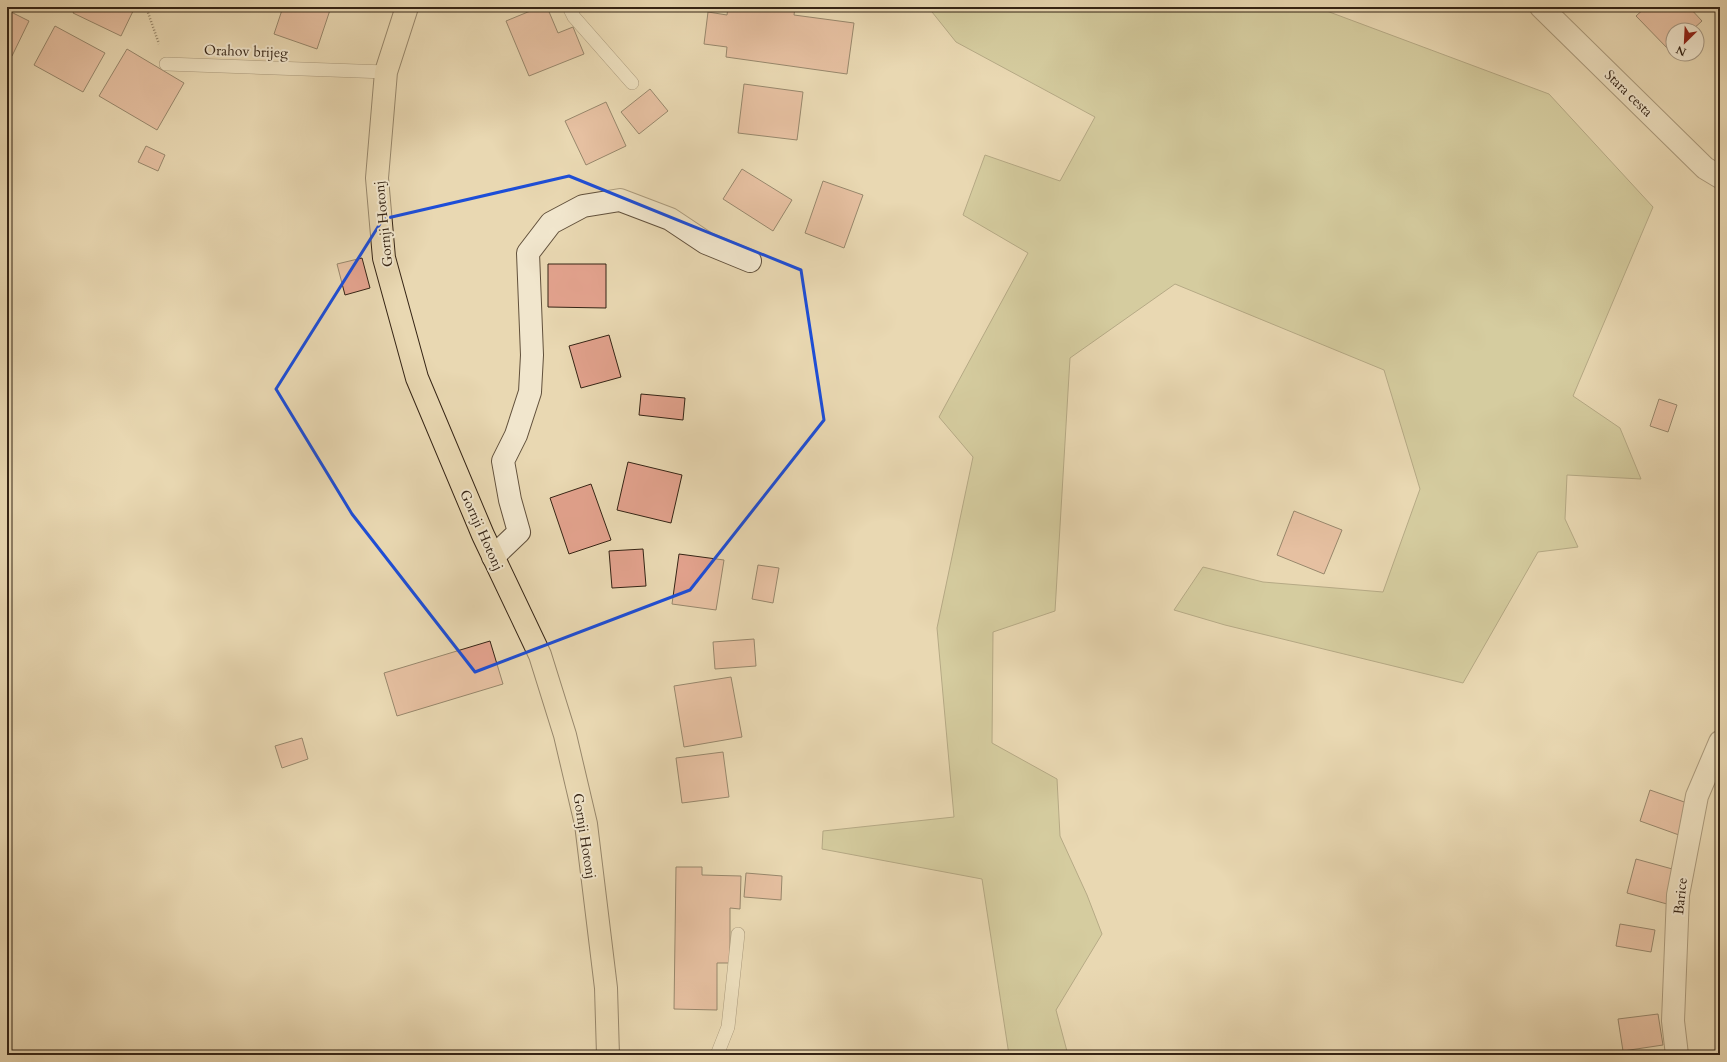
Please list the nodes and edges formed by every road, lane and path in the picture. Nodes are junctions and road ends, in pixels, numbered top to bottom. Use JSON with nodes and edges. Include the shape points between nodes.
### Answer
{"nodes":[{"id":1,"x":146,"y":7,"type":"edge"},
{"id":2,"x":407,"y":7,"type":"edge"},
{"id":3,"x":569,"y":7,"type":"edge"},
{"id":4,"x":1541,"y":7,"type":"edge"},
{"id":5,"x":166,"y":64,"type":"joint"},
{"id":6,"x":386,"y":72,"type":"junction"},
{"id":7,"x":632,"y":83,"type":"dead end"},
{"id":8,"x":1720,"y":177,"type":"edge"},
{"id":9,"x":750,"y":261,"type":"dead end"},
{"id":10,"x":493,"y":557,"type":"junction"},
{"id":11,"x":1720,"y":742,"type":"edge"},
{"id":12,"x":738,"y":934,"type":"dead end"},
{"id":13,"x":608,"y":1055,"type":"edge"},
{"id":14,"x":717,"y":1055,"type":"edge"},
{"id":15,"x":1677,"y":1055,"type":"edge"}],
"edges":[{"from":1,"to":5,"type":"path"},
{"from":2,"to":6,"type":"main road","name":"Gornji Hotonj"},
{"from":3,"to":7,"type":"lane"},
{"from":4,"to":8,"type":"street","name":"Stara cesta","via":[[1705,168]]},
{"from":5,"to":6,"type":"lane","name":"Orahov brijeg"},
{"from":6,"to":10,"type":"main road","name":"Gornji Hotonj","via":[[377,178],[384,258],[416,378]]},
{"from":9,"to":10,"type":"street","via":[[706,244],[670,219],[620,200],[583,206],[552,223],[528,253],[532,355],[530,392],[516,435],[503,461],[519,532]]},
{"from":10,"to":13,"type":"main road","name":"Gornji Hotonj","via":[[540,655],[565,735],[586,824],[606,988]]},
{"from":11,"to":15,"type":"street","name":"Barice","via":[[1697,796],[1678,895],[1673,1021]]},
{"from":12,"to":14,"type":"lane","via":[[728,1027]]}]}
